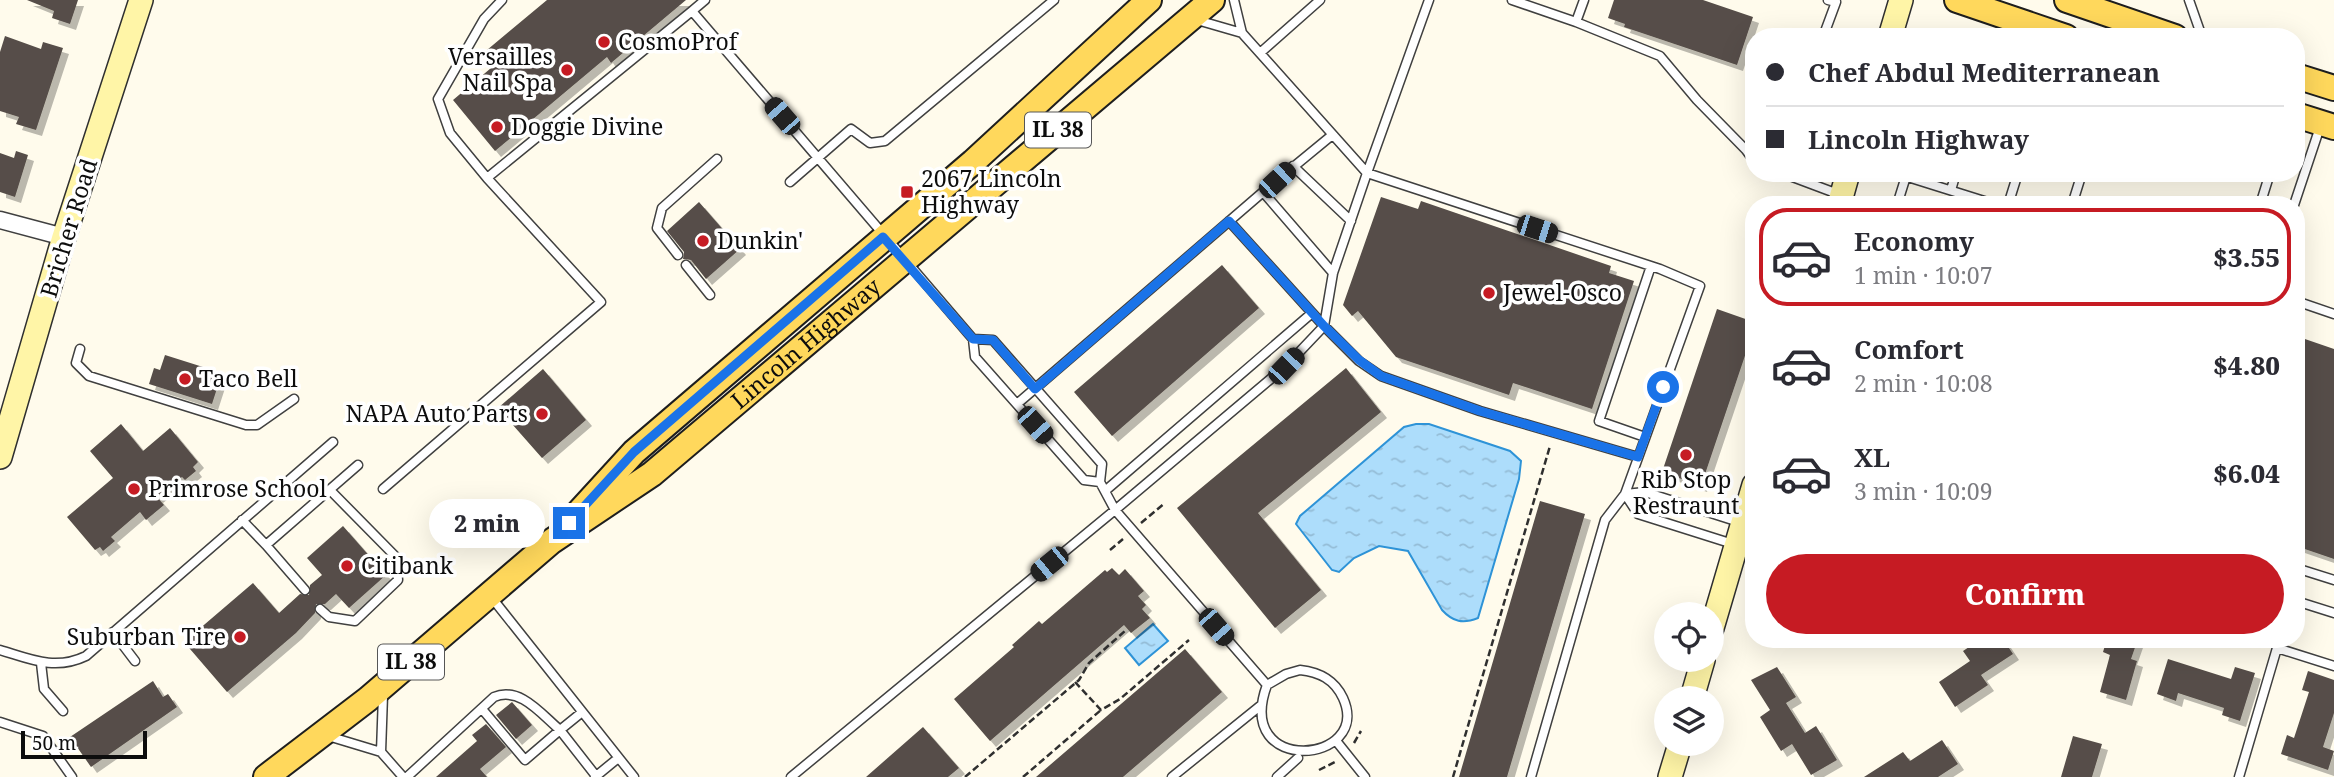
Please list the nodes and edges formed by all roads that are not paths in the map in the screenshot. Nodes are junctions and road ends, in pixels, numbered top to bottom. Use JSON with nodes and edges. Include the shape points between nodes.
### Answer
{"nodes":[{"id":1,"x":141,"y":0,"type":"edge"},
{"id":2,"x":502,"y":0,"type":"edge"},
{"id":3,"x":705,"y":0,"type":"edge"},
{"id":4,"x":1054,"y":0,"type":"edge"},
{"id":5,"x":1149,"y":0,"type":"edge"},
{"id":6,"x":1212,"y":0,"type":"edge"},
{"id":7,"x":1234,"y":0,"type":"edge"},
{"id":8,"x":1320,"y":0,"type":"edge"},
{"id":9,"x":1429,"y":0,"type":"edge"},
{"id":10,"x":1512,"y":0,"type":"edge"},
{"id":11,"x":1584,"y":0,"type":"edge"},
{"id":12,"x":1828,"y":0,"type":"edge"},
{"id":13,"x":1901,"y":0,"type":"edge"},
{"id":14,"x":1957,"y":0,"type":"edge"},
{"id":15,"x":2067,"y":0,"type":"edge"},
{"id":16,"x":2189,"y":0,"type":"edge"},
{"id":17,"x":692,"y":11,"type":"junction"},
{"id":18,"x":1191,"y":19,"type":"junction"},
{"id":19,"x":1576,"y":22,"type":"junction"},
{"id":20,"x":1826,"y":28,"type":"edge"},
{"id":21,"x":1893,"y":28,"type":"edge"},
{"id":22,"x":2039,"y":28,"type":"edge"},
{"id":23,"x":2149,"y":28,"type":"edge"},
{"id":24,"x":2199,"y":28,"type":"edge"},
{"id":25,"x":1242,"y":33,"type":"junction"},
{"id":26,"x":1260,"y":53,"type":"junction"},
{"id":27,"x":2305,"y":79,"type":"edge"},
{"id":28,"x":2334,"y":89,"type":"edge"},
{"id":29,"x":2305,"y":118,"type":"edge"},
{"id":30,"x":2328,"y":125,"type":"edge"},
{"id":31,"x":1331,"y":136,"type":"junction"},
{"id":32,"x":1745,"y":143,"type":"edge"},
{"id":33,"x":817,"y":158,"type":"junction"},
{"id":34,"x":717,"y":159,"type":"dead end"},
{"id":35,"x":1293,"y":166,"type":"junction"},
{"id":36,"x":1367,"y":173,"type":"junction"},
{"id":37,"x":487,"y":178,"type":"junction"},
{"id":38,"x":2305,"y":179,"type":"edge"},
{"id":39,"x":790,"y":182,"type":"dead end"},
{"id":40,"x":1812,"y":182,"type":"edge"},
{"id":41,"x":1927,"y":182,"type":"edge"},
{"id":42,"x":1953,"y":182,"type":"edge"},
{"id":43,"x":1951,"y":190,"type":"junction"},
{"id":44,"x":1843,"y":191,"type":"edge"},
{"id":45,"x":1263,"y":192,"type":"junction"},
{"id":46,"x":1969,"y":196,"type":"edge"},
{"id":47,"x":0,"y":220,"type":"edge"},
{"id":48,"x":1229,"y":221,"type":"junction"},
{"id":49,"x":1351,"y":221,"type":"junction"},
{"id":50,"x":64,"y":237,"type":"junction"},
{"id":51,"x":883,"y":237,"type":"junction"},
{"id":52,"x":678,"y":255,"type":"dead end"},
{"id":53,"x":904,"y":261,"type":"junction"},
{"id":54,"x":686,"y":265,"type":"dead end"},
{"id":55,"x":1651,"y":267,"type":"junction"},
{"id":56,"x":1333,"y":273,"type":"junction"},
{"id":57,"x":710,"y":295,"type":"dead end"},
{"id":58,"x":2305,"y":304,"type":"edge"},
{"id":59,"x":1312,"y":313,"type":"junction"},
{"id":60,"x":2334,"y":314,"type":"edge"},
{"id":61,"x":1324,"y":326,"type":"junction"},
{"id":62,"x":973,"y":339,"type":"junction"},
{"id":63,"x":80,"y":349,"type":"dead end"},
{"id":64,"x":1035,"y":389,"type":"junction"},
{"id":65,"x":294,"y":399,"type":"dead end"},
{"id":66,"x":1017,"y":404,"type":"junction"},
{"id":67,"x":1645,"y":437,"type":"junction"},
{"id":68,"x":332,"y":442,"type":"dead end"},
{"id":69,"x":0,"y":457,"type":"edge"},
{"id":70,"x":1638,"y":457,"type":"junction"},
{"id":71,"x":358,"y":466,"type":"dead end"},
{"id":72,"x":1100,"y":482,"type":"junction"},
{"id":73,"x":383,"y":489,"type":"dead end"},
{"id":74,"x":330,"y":490,"type":"junction"},
{"id":75,"x":1105,"y":491,"type":"junction"},
{"id":76,"x":1625,"y":494,"type":"junction"},
{"id":77,"x":1115,"y":510,"type":"junction"},
{"id":78,"x":1745,"y":514,"type":"edge"},
{"id":79,"x":242,"y":520,"type":"junction"},
{"id":80,"x":1739,"y":534,"type":"junction"},
{"id":81,"x":552,"y":541,"type":"junction"},
{"id":82,"x":267,"y":545,"type":"junction"},
{"id":83,"x":2305,"y":571,"type":"edge"},
{"id":84,"x":2334,"y":580,"type":"edge"},
{"id":85,"x":305,"y":590,"type":"dead end"},
{"id":86,"x":489,"y":595,"type":"junction"},
{"id":87,"x":1719,"y":602,"type":"edge"},
{"id":88,"x":2305,"y":604,"type":"edge"},
{"id":89,"x":320,"y":608,"type":"dead end"},
{"id":90,"x":2334,"y":612,"type":"edge"},
{"id":91,"x":113,"y":632,"type":"junction"},
{"id":92,"x":0,"y":650,"type":"edge"},
{"id":93,"x":135,"y":661,"type":"dead end"},
{"id":94,"x":41,"y":663,"type":"junction"},
{"id":95,"x":2334,"y":666,"type":"edge"},
{"id":96,"x":384,"y":685,"type":"junction"},
{"id":97,"x":1267,"y":685,"type":"junction"},
{"id":98,"x":1260,"y":706,"type":"junction"},
{"id":99,"x":481,"y":709,"type":"junction"},
{"id":100,"x":63,"y":712,"type":"dead end"},
{"id":101,"x":581,"y":713,"type":"junction"},
{"id":102,"x":0,"y":722,"type":"edge"},
{"id":103,"x":560,"y":730,"type":"junction"},
{"id":104,"x":322,"y":734,"type":"junction"},
{"id":105,"x":1336,"y":742,"type":"junction"},
{"id":106,"x":381,"y":752,"type":"junction"},
{"id":107,"x":1676,"y":756,"type":"edge"},
{"id":108,"x":1298,"y":758,"type":"junction"},
{"id":109,"x":617,"y":759,"type":"junction"},
{"id":110,"x":72,"y":777,"type":"edge"},
{"id":111,"x":266,"y":777,"type":"edge"},
{"id":112,"x":405,"y":777,"type":"edge"},
{"id":113,"x":596,"y":777,"type":"edge"},
{"id":114,"x":634,"y":777,"type":"edge"},
{"id":115,"x":791,"y":777,"type":"edge"},
{"id":116,"x":1172,"y":777,"type":"edge"},
{"id":117,"x":1277,"y":777,"type":"edge"},
{"id":118,"x":1365,"y":777,"type":"edge"},
{"id":119,"x":1531,"y":777,"type":"edge"},
{"id":120,"x":1670,"y":777,"type":"edge"},
{"id":121,"x":2239,"y":777,"type":"edge"}],
"edges":[{"from":1,"to":50,"type":"street","name":"Bricher Road"},
{"from":2,"to":37,"type":"lane","via":[[484,19],[438,99],[450,133]]},
{"from":3,"to":17,"type":"lane"},
{"from":4,"to":33,"type":"lane","via":[[885,141],[870,143],[851,130]]},
{"from":5,"to":51,"type":"main road","name":"Lincoln Highway","number":"IL 38","via":[[973,162]]},
{"from":6,"to":18,"type":"main road","name":"Lincoln Highway","number":"IL 38"},
{"from":7,"to":25,"type":"lane"},
{"from":8,"to":26,"type":"lane"},
{"from":9,"to":36,"type":"lane"},
{"from":10,"to":19,"type":"lane"},
{"from":11,"to":19,"type":"lane"},
{"from":12,"to":20,"type":"lane","via":[[1836,2]]},
{"from":13,"to":21,"type":"street"},
{"from":14,"to":22,"type":"main road"},
{"from":15,"to":23,"type":"main road"},
{"from":16,"to":24,"type":"lane"},
{"from":17,"to":33,"type":"lane"},
{"from":17,"to":37,"type":"lane"},
{"from":18,"to":25,"type":"lane"},
{"from":18,"to":53,"type":"main road","name":"Lincoln Highway","number":"IL 38"},
{"from":19,"to":32,"type":"lane","via":[[1660,56],[1697,100]]},
{"from":25,"to":26,"type":"lane"},
{"from":26,"to":31,"type":"lane"},
{"from":27,"to":28,"type":"main road"},
{"from":29,"to":30,"type":"main road"},
{"from":30,"to":38,"type":"lane"},
{"from":31,"to":35,"type":"lane"},
{"from":31,"to":36,"type":"lane"},
{"from":33,"to":39,"type":"lane"},
{"from":33,"to":51,"type":"lane"},
{"from":34,"to":52,"type":"lane","via":[[657,217],[657,228]]},
{"from":35,"to":45,"type":"lane"},
{"from":35,"to":49,"type":"lane"},
{"from":36,"to":49,"type":"lane"},
{"from":36,"to":55,"type":"lane"},
{"from":37,"to":73,"type":"lane","via":[[601,302]]},
{"from":40,"to":44,"type":"lane"},
{"from":41,"to":43,"type":"lane"},
{"from":42,"to":43,"type":"lane"},
{"from":43,"to":46,"type":"lane"},
{"from":45,"to":48,"type":"lane"},
{"from":45,"to":56,"type":"lane"},
{"from":47,"to":50,"type":"street"},
{"from":48,"to":59,"type":"lane"},
{"from":48,"to":64,"type":"lane"},
{"from":49,"to":56,"type":"lane"},
{"from":50,"to":69,"type":"street","name":"Bricher Road"},
{"from":51,"to":53,"type":"lane"},
{"from":51,"to":81,"type":"main road","name":"Lincoln Highway","number":"IL 38","via":[[634,452]]},
{"from":53,"to":62,"type":"lane"},
{"from":53,"to":81,"type":"main road","name":"Lincoln Highway","number":"IL 38","via":[[652,474]]},
{"from":54,"to":57,"type":"lane"},
{"from":55,"to":67,"type":"lane","via":[[1599,421]]},
{"from":55,"to":67,"type":"lane","via":[[1700,286]]},
{"from":56,"to":61,"type":"lane"},
{"from":58,"to":60,"type":"lane"},
{"from":59,"to":61,"type":"lane"},
{"from":59,"to":75,"type":"lane"},
{"from":61,"to":70,"type":"lane","via":[[1381,376],[1480,411]]},
{"from":61,"to":77,"type":"lane","via":[[1286,366]]},
{"from":62,"to":64,"type":"lane","via":[[993,340]]},
{"from":62,"to":66,"type":"lane","via":[[975,357]]},
{"from":63,"to":65,"type":"lane","via":[[76,363],[89,376],[246,425],[257,425]]},
{"from":64,"to":66,"type":"lane"},
{"from":64,"to":72,"type":"lane","via":[[1102,464]]},
{"from":66,"to":72,"type":"lane","via":[[1084,480]]},
{"from":67,"to":70,"type":"lane"},
{"from":68,"to":79,"type":"lane"},
{"from":70,"to":76,"type":"lane"},
{"from":71,"to":74,"type":"lane"},
{"from":72,"to":75,"type":"lane"},
{"from":74,"to":82,"type":"lane"},
{"from":74,"to":89,"type":"lane","via":[[396,557],[398,580],[355,621],[329,617]]},
{"from":75,"to":77,"type":"lane"},
{"from":76,"to":80,"type":"lane","via":[[1645,492]]},
{"from":76,"to":80,"type":"lane","via":[[1638,514]]},
{"from":76,"to":119,"type":"lane","via":[[1605,520]]},
{"from":77,"to":97,"type":"lane"},
{"from":77,"to":115,"type":"lane"},
{"from":78,"to":80,"type":"street"},
{"from":79,"to":82,"type":"lane"},
{"from":79,"to":91,"type":"lane"},
{"from":80,"to":87,"type":"street"},
{"from":81,"to":86,"type":"main road","name":"Lincoln Highway","number":"IL 38"},
{"from":82,"to":85,"type":"lane"},
{"from":83,"to":84,"type":"lane"},
{"from":86,"to":96,"type":"main road","name":"Lincoln Highway","number":"IL 38"},
{"from":86,"to":101,"type":"lane"},
{"from":88,"to":90,"type":"lane"},
{"from":91,"to":93,"type":"lane"},
{"from":91,"to":94,"type":"lane","via":[[72,663]]},
{"from":92,"to":94,"type":"lane"},
{"from":94,"to":100,"type":"lane","via":[[44,689]]},
{"from":95,"to":121,"type":"lane","via":[[2277,648]]},
{"from":96,"to":104,"type":"main road","name":"Lincoln Highway","number":"IL 38"},
{"from":96,"to":106,"type":"lane"},
{"from":97,"to":98,"type":"lane"},
{"from":97,"to":105,"type":"lane","via":[[1300,670],[1328,678],[1346,708],[1344,730]]},
{"from":98,"to":108,"type":"lane","via":[[1264,735],[1284,754]]},
{"from":98,"to":116,"type":"lane"},
{"from":99,"to":103,"type":"lane","via":[[494,697],[513,694]]},
{"from":99,"to":103,"type":"lane","via":[[525,760]]},
{"from":99,"to":112,"type":"lane"},
{"from":101,"to":103,"type":"lane"},
{"from":101,"to":109,"type":"lane"},
{"from":102,"to":110,"type":"lane","via":[[43,736]]},
{"from":103,"to":113,"type":"lane"},
{"from":104,"to":106,"type":"lane"},
{"from":104,"to":111,"type":"main road","name":"Lincoln Highway","number":"IL 38"},
{"from":105,"to":108,"type":"lane","via":[[1326,752]]},
{"from":105,"to":118,"type":"lane"},
{"from":106,"to":112,"type":"lane"},
{"from":107,"to":120,"type":"street"},
{"from":108,"to":117,"type":"lane"},
{"from":109,"to":113,"type":"lane"},
{"from":109,"to":114,"type":"lane"}]}
